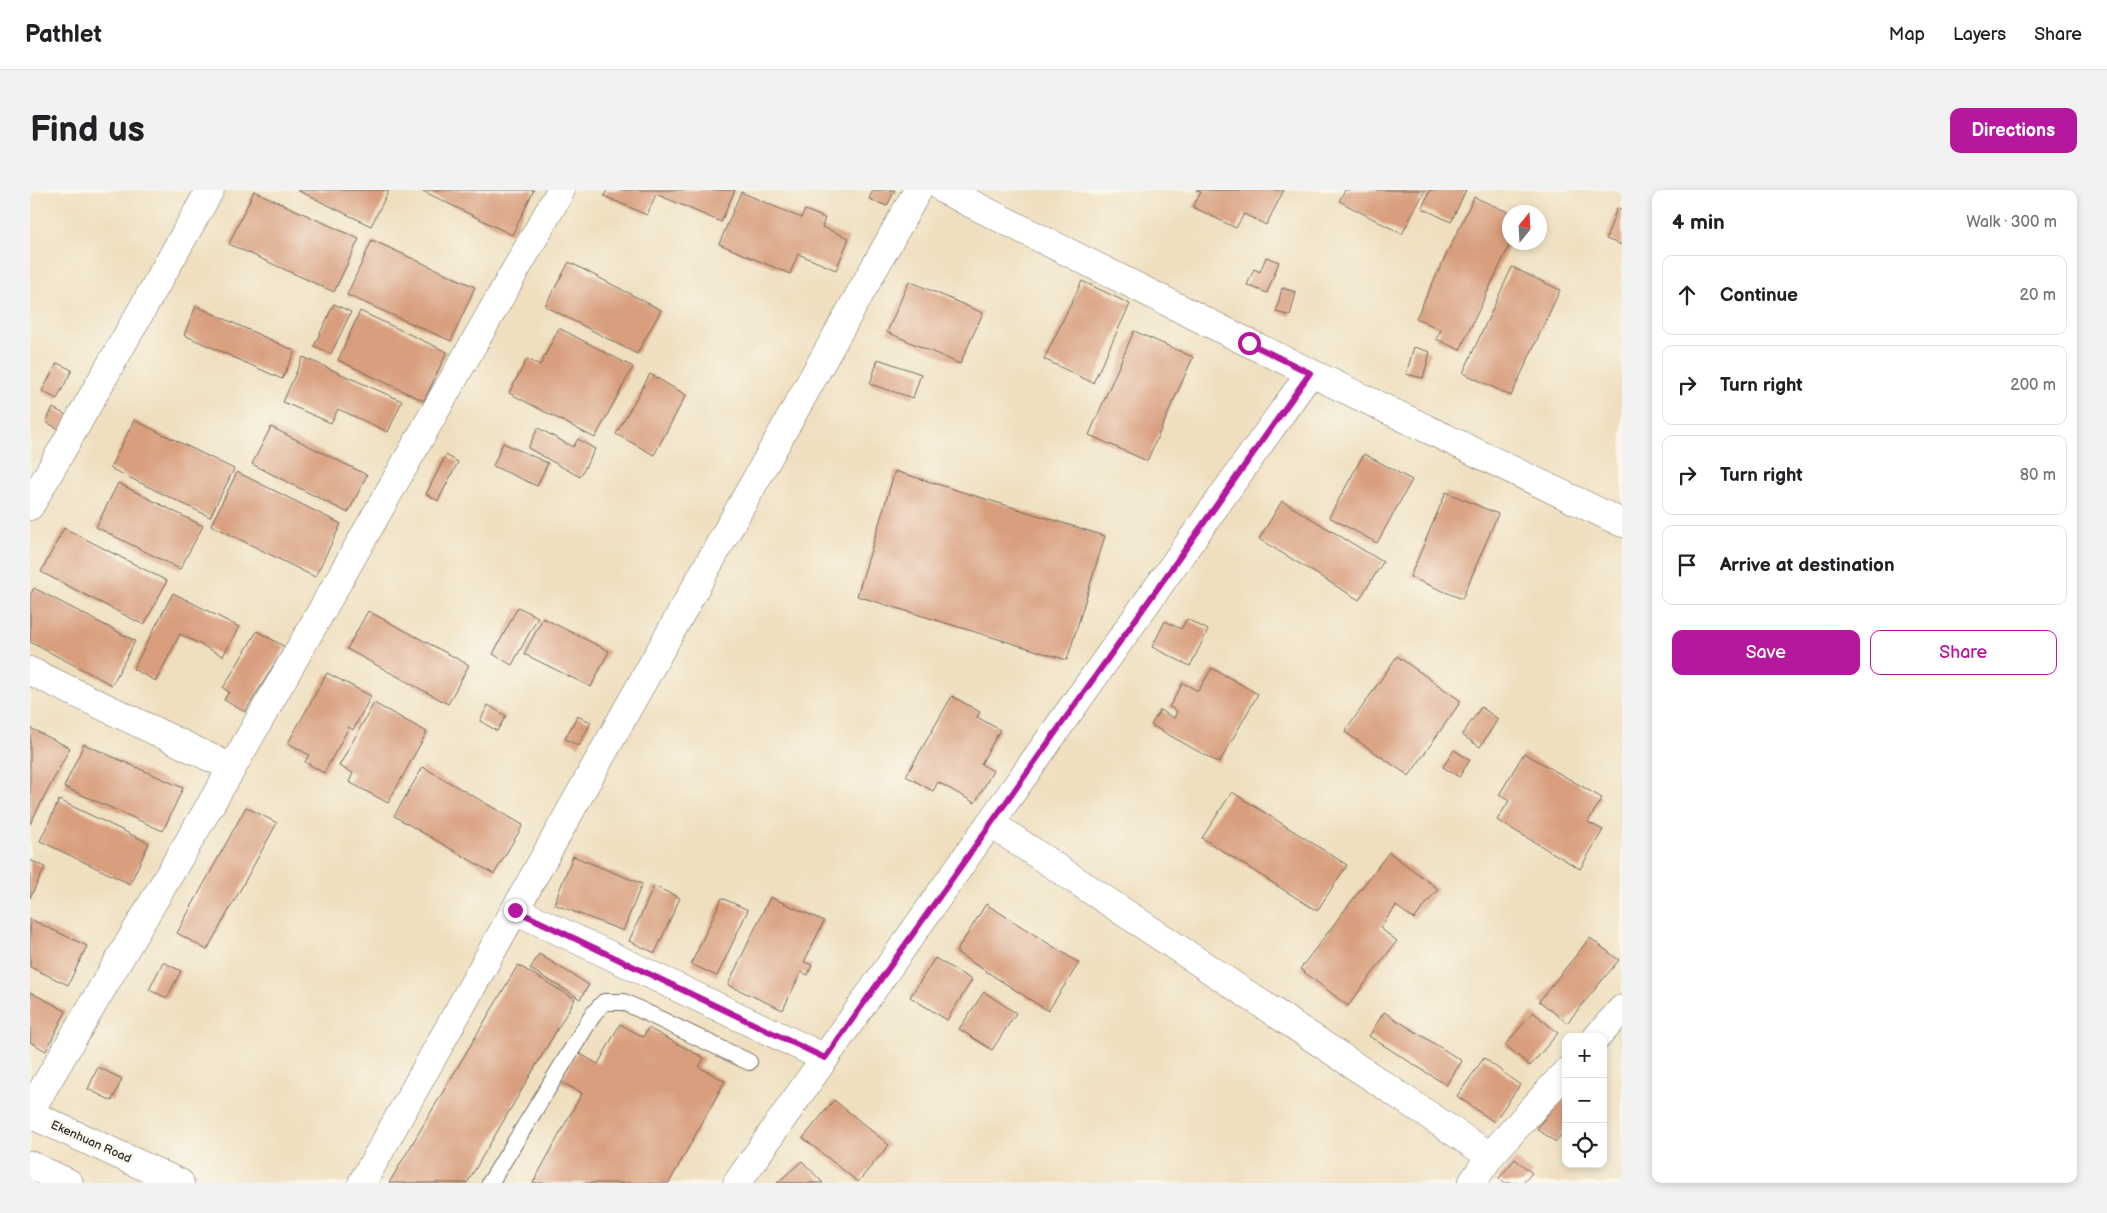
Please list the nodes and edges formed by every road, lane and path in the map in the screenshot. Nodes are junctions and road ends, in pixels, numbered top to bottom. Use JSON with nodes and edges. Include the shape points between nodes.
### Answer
{"nodes":[{"id":1,"x":210,"y":190,"type":"edge"},
{"id":2,"x":561,"y":190,"type":"edge"},
{"id":3,"x":918,"y":190,"type":"edge"},
{"id":4,"x":944,"y":190,"type":"edge"},
{"id":5,"x":1310,"y":373,"type":"junction"},
{"id":6,"x":30,"y":506,"type":"edge"},
{"id":7,"x":1622,"y":523,"type":"edge"},
{"id":8,"x":30,"y":671,"type":"edge"},
{"id":9,"x":232,"y":768,"type":"junction"},
{"id":10,"x":990,"y":822,"type":"junction"},
{"id":11,"x":515,"y":910,"type":"junction"},
{"id":12,"x":1622,"y":1010,"type":"edge"},
{"id":13,"x":1602,"y":1033,"type":"edge"},
{"id":14,"x":825,"y":1058,"type":"junction"},
{"id":15,"x":749,"y":1062,"type":"dead end"},
{"id":16,"x":1562,"y":1076,"type":"edge"},
{"id":17,"x":30,"y":1112,"type":"edge"},
{"id":18,"x":1490,"y":1156,"type":"junction"},
{"id":19,"x":30,"y":1165,"type":"edge"},
{"id":20,"x":69,"y":1183,"type":"edge"},
{"id":21,"x":180,"y":1183,"type":"edge"},
{"id":22,"x":362,"y":1183,"type":"edge"},
{"id":23,"x":490,"y":1183,"type":"edge"},
{"id":24,"x":737,"y":1183,"type":"edge"},
{"id":25,"x":1472,"y":1183,"type":"edge"}],
"edges":[{"from":1,"to":6,"type":"street"},
{"from":2,"to":9,"type":"street"},
{"from":3,"to":11,"type":"street"},
{"from":4,"to":5,"type":"street"},
{"from":5,"to":7,"type":"street"},
{"from":5,"to":10,"type":"street"},
{"from":8,"to":9,"type":"street"},
{"from":9,"to":17,"type":"street"},
{"from":10,"to":14,"type":"street"},
{"from":10,"to":18,"type":"street"},
{"from":11,"to":14,"type":"street"},
{"from":11,"to":22,"type":"street"},
{"from":12,"to":13,"type":"street"},
{"from":14,"to":24,"type":"street"},
{"from":15,"to":23,"type":"lane","via":[[624,1002],[604,1002],[594,1013]]},
{"from":16,"to":18,"type":"street"},
{"from":17,"to":21,"type":"street","name":"Ekenhuan Road"},
{"from":18,"to":25,"type":"street"},
{"from":19,"to":20,"type":"street"}]}
